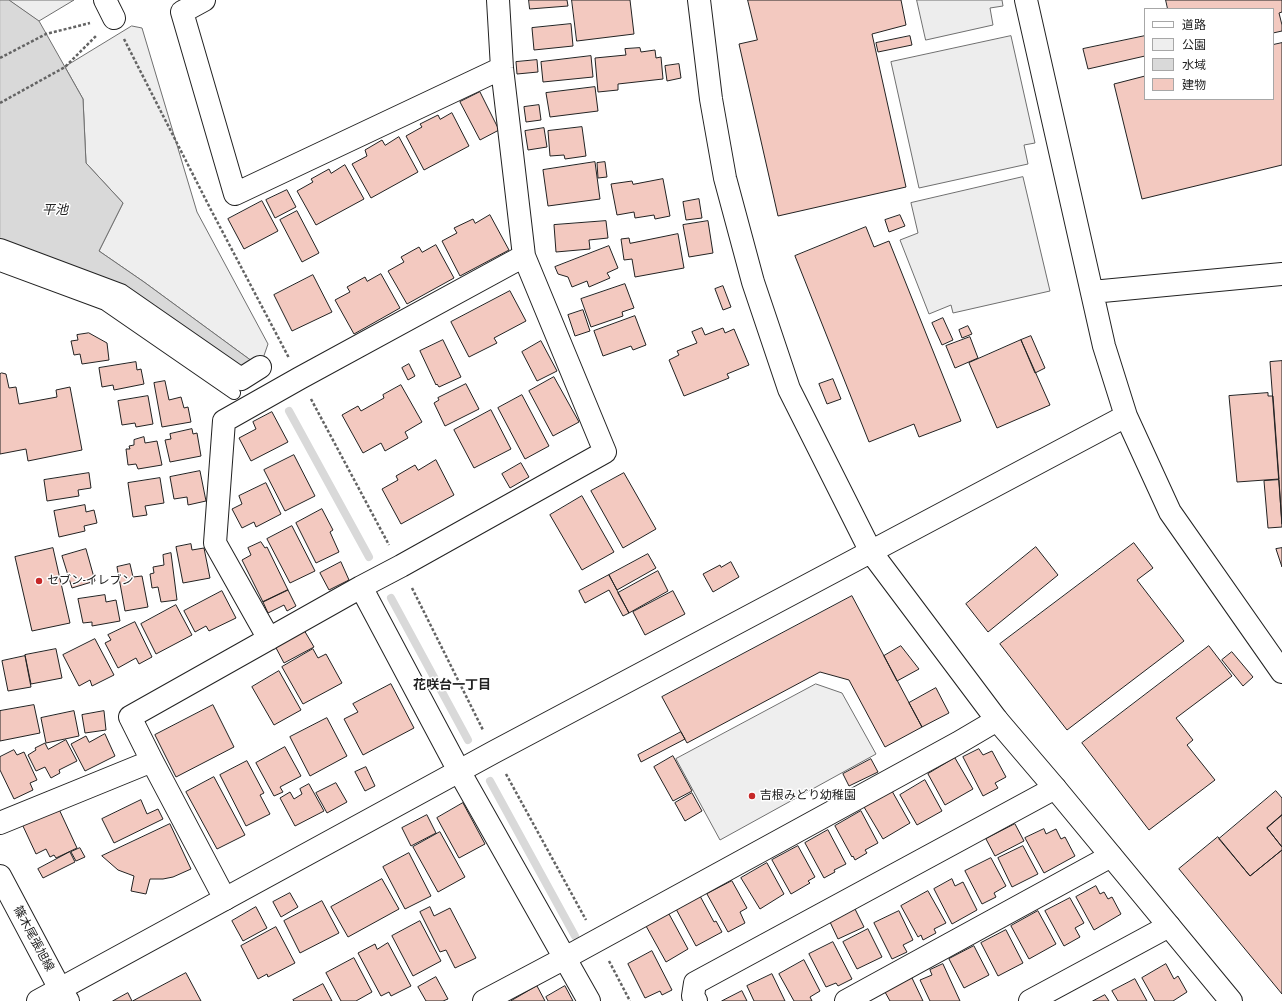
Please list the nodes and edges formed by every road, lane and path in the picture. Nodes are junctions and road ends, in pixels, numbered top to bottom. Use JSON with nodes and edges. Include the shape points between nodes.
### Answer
{"nodes":[{"id":1,"x":204,"y":0,"type":"edge"},
{"id":2,"x":498,"y":0,"type":"edge"},
{"id":3,"x":699,"y":0,"type":"edge"},
{"id":4,"x":1026,"y":0,"type":"edge"},
{"id":5,"x":110,"y":9,"type":"edge"},
{"id":6,"x":0,"y":58,"type":"edge"},
{"id":7,"x":65,"y":67,"type":"dead end"},
{"id":8,"x":502,"y":68,"type":"junction"},
{"id":9,"x":0,"y":103,"type":"edge"},
{"id":10,"x":0,"y":250,"type":"edge"},
{"id":11,"x":524,"y":256,"type":"junction"},
{"id":12,"x":0,"y":265,"type":"edge"},
{"id":13,"x":1282,"y":274,"type":"edge"},
{"id":14,"x":1092,"y":292,"type":"junction"},
{"id":15,"x":260,"y":367,"type":"dead end"},
{"id":16,"x":300,"y":378,"type":"junction"},
{"id":17,"x":234,"y":393,"type":"dead end"},
{"id":18,"x":1126,"y":416,"type":"junction"},
{"id":19,"x":871,"y":552,"type":"junction"},
{"id":20,"x":401,"y":566,"type":"junction"},
{"id":21,"x":361,"y":586,"type":"junction"},
{"id":22,"x":269,"y":639,"type":"junction"},
{"id":23,"x":1282,"y":672,"type":"edge"},
{"id":24,"x":997,"y":720,"type":"junction"},
{"id":25,"x":494,"y":752,"type":"junction"},
{"id":26,"x":152,"y":761,"type":"junction"},
{"id":27,"x":459,"y":771,"type":"junction"},
{"id":28,"x":1055,"y":788,"type":"junction"},
{"id":29,"x":0,"y":823,"type":"edge"},
{"id":30,"x":1111,"y":856,"type":"junction"},
{"id":31,"x":0,"y":876,"type":"edge"},
{"id":32,"x":224,"y":899,"type":"junction"},
{"id":33,"x":1169,"y":926,"type":"junction"},
{"id":34,"x":597,"y":941,"type":"junction"},
{"id":35,"x":565,"y":958,"type":"junction"},
{"id":36,"x":64,"y":995,"type":"edge"},
{"id":37,"x":1226,"y":1000,"type":"edge"},
{"id":38,"x":38,"y":1001,"type":"edge"},
{"id":39,"x":484,"y":1001,"type":"edge"},
{"id":40,"x":589,"y":1001,"type":"edge"},
{"id":41,"x":630,"y":1001,"type":"edge"},
{"id":42,"x":696,"y":1001,"type":"edge"},
{"id":43,"x":846,"y":1001,"type":"edge"},
{"id":44,"x":1030,"y":1001,"type":"edge"}],
"edges":[{"from":1,"to":8,"type":"street","via":[[182,12],[235,194]]},
{"from":2,"to":8,"type":"street"},
{"from":3,"to":19,"type":"street","via":[[711,100],[725,178],[753,282],[789,389]]},
{"from":4,"to":14,"type":"street"},
{"from":5,"to":6,"type":"path","via":[[46,34]]},
{"from":5,"to":16,"type":"path","via":[[210,208]]},
{"from":7,"to":9,"type":"path"},
{"from":8,"to":11,"type":"street"},
{"from":10,"to":15,"type":"street","via":[[120,295],[241,379]]},
{"from":11,"to":16,"type":"street"},
{"from":11,"to":20,"type":"street","via":[[605,452]]},
{"from":12,"to":17,"type":"lane","via":[[105,304]]},
{"from":13,"to":14,"type":"street"},
{"from":14,"to":18,"type":"street","via":[[1104,346]]},
{"from":16,"to":20,"type":"path"},
{"from":16,"to":22,"type":"street","via":[[224,421],[215,543]]},
{"from":18,"to":19,"type":"street"},
{"from":18,"to":23,"type":"street","via":[[1170,512]]},
{"from":19,"to":24,"type":"street"},
{"from":19,"to":25,"type":"street"},
{"from":20,"to":21,"type":"street"},
{"from":20,"to":25,"type":"path"},
{"from":21,"to":22,"type":"street"},
{"from":21,"to":27,"type":"street"},
{"from":22,"to":26,"type":"street","via":[[130,717]]},
{"from":24,"to":28,"type":"street"},
{"from":24,"to":34,"type":"street"},
{"from":25,"to":27,"type":"street"},
{"from":25,"to":34,"type":"path"},
{"from":26,"to":29,"type":"street"},
{"from":26,"to":32,"type":"street"},
{"from":27,"to":32,"type":"street"},
{"from":27,"to":35,"type":"street"},
{"from":28,"to":30,"type":"street"},
{"from":28,"to":42,"type":"street","via":[[694,983],[693,996]]},
{"from":30,"to":33,"type":"street"},
{"from":30,"to":43,"type":"street"},
{"from":31,"to":36,"type":"street","name":"篠木尾張旭線"},
{"from":32,"to":36,"type":"street"},
{"from":33,"to":37,"type":"street"},
{"from":33,"to":44,"type":"street"},
{"from":34,"to":35,"type":"street"},
{"from":34,"to":41,"type":"path"},
{"from":35,"to":39,"type":"street"},
{"from":35,"to":40,"type":"street"},
{"from":36,"to":38,"type":"street"}]}
